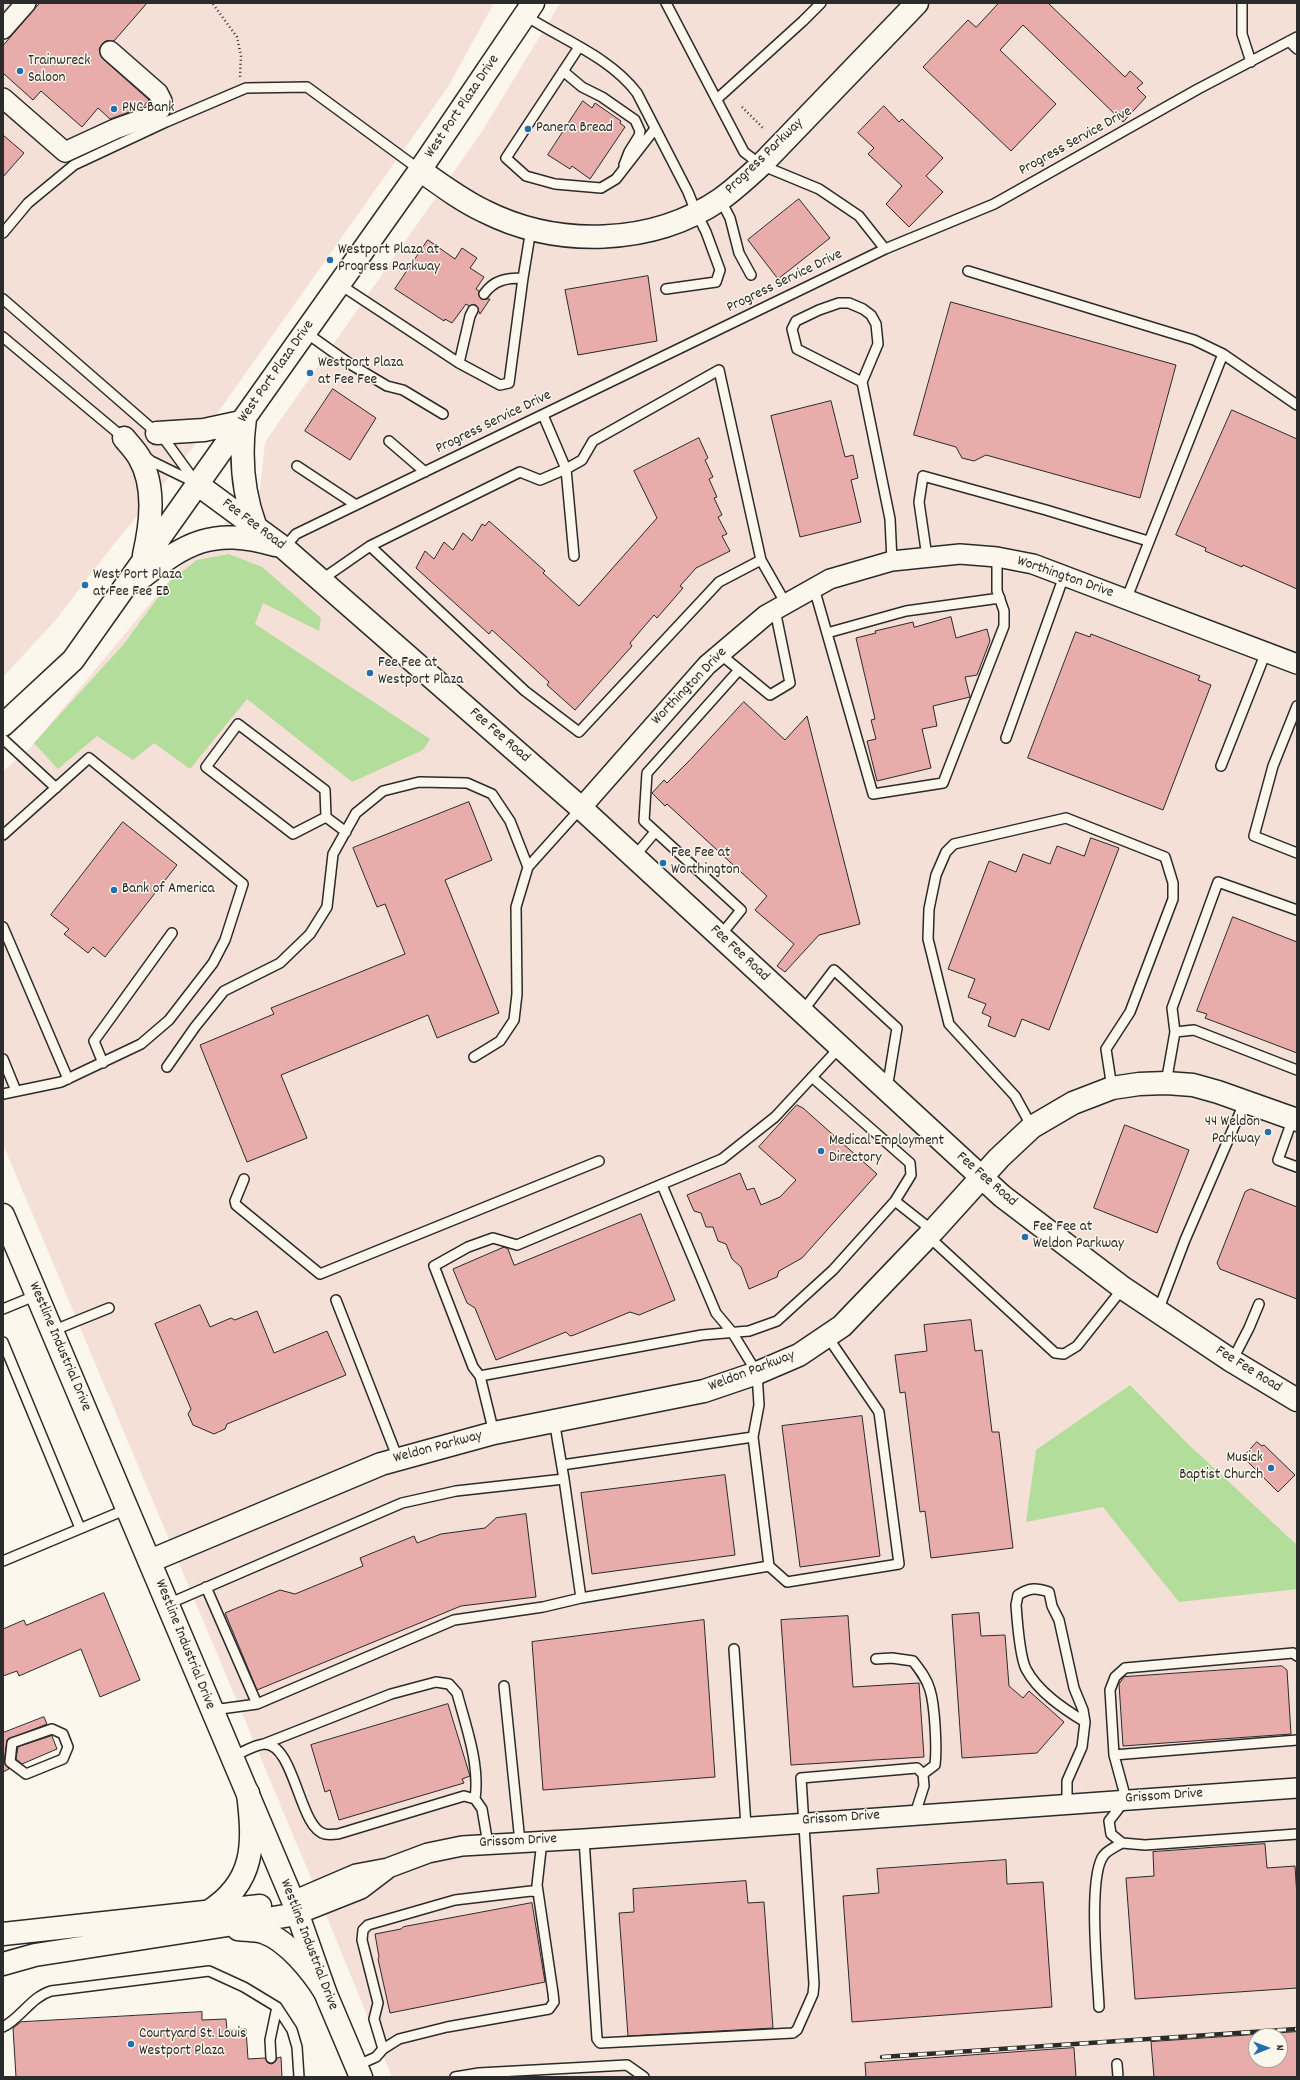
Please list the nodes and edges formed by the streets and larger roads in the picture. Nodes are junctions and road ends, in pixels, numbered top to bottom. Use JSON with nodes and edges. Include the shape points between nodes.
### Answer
{"nodes":[{"id":1,"x":26,"y":3,"type":"edge"},
{"id":2,"x":917,"y":3,"type":"edge"},
{"id":3,"x":530,"y":9,"type":"edge"},
{"id":4,"x":3,"y":29,"type":"edge"},
{"id":5,"x":110,"y":51,"type":"dead end"},
{"id":6,"x":3,"y":98,"type":"edge"},
{"id":7,"x":420,"y":170,"type":"junction"},
{"id":8,"x":243,"y":420,"type":"junction"},
{"id":9,"x":156,"y":433,"type":"road end"},
{"id":10,"x":124,"y":438,"type":"road end"},
{"id":11,"x":197,"y":484,"type":"junction"},
{"id":12,"x":255,"y":525,"type":"junction"},
{"id":13,"x":284,"y":548,"type":"junction"},
{"id":14,"x":142,"y":562,"type":"junction"},
{"id":15,"x":122,"y":592,"type":"junction"},
{"id":16,"x":1297,"y":664,"type":"edge"},
{"id":17,"x":3,"y":725,"type":"edge"},
{"id":18,"x":581,"y":808,"type":"junction"},
{"id":19,"x":1295,"y":1119,"type":"edge"},
{"id":20,"x":980,"y":1177,"type":"junction"},
{"id":21,"x":3,"y":1215,"type":"edge"},
{"id":22,"x":1297,"y":1400,"type":"edge"},
{"id":23,"x":150,"y":1561,"type":"junction"},
{"id":24,"x":1297,"y":1788,"type":"edge"},
{"id":25,"x":248,"y":1793,"type":"junction"},
{"id":26,"x":295,"y":1908,"type":"junction"},
{"id":27,"x":213,"y":1919,"type":"junction"},
{"id":28,"x":3,"y":1934,"type":"edge"},
{"id":29,"x":3,"y":1964,"type":"edge"},
{"id":30,"x":325,"y":1992,"type":"junction"},
{"id":31,"x":358,"y":2071,"type":"edge"}],
"edges":[{"from":1,"to":4,"type":"street"},
{"from":2,"to":7,"type":"main road","name":"Progress Parkway","via":[[761,166],[720,199],[696,212],[649,230],[609,236],[570,236],[531,229],[484,211]]},
{"from":3,"to":7,"type":"main road","name":"West Port Plaza Drive"},
{"from":5,"to":6,"type":"street","via":[[158,93],[162,102],[160,110],[154,115],[64,152]]},
{"from":7,"to":8,"type":"main road","name":"West Port Plaza Drive"},
{"from":8,"to":9,"type":"main road","via":[[204,430]]},
{"from":8,"to":11,"type":"main road","name":"West Port Plaza Drive"},
{"from":8,"to":12,"type":"main road","via":[[246,501]]},
{"from":10,"to":14,"type":"main road","via":[[139,457],[148,485],[151,506]]},
{"from":11,"to":12,"type":"main road","name":"Fee Fee Road"},
{"from":11,"to":14,"type":"main road","name":"West Port Plaza Drive"},
{"from":12,"to":13,"type":"main road","name":"Fee Fee Road"},
{"from":13,"to":15,"type":"main road","via":[[239,537],[216,537],[200,541],[169,556]]},
{"from":13,"to":18,"type":"main road","name":"Fee Fee Road"},
{"from":14,"to":15,"type":"main road","name":"West Port Plaza Drive"},
{"from":15,"to":17,"type":"main road","name":"West Port Plaza Drive","via":[[73,660]]},
{"from":16,"to":18,"type":"street","name":"Worthington Drive","via":[[1032,564],[997,557],[960,554],[892,561],[830,579],[766,615],[707,665]]},
{"from":18,"to":20,"type":"main road","name":"Fee Fee Road"},
{"from":19,"to":20,"type":"main road","name":"Weldon Parkway","via":[[1245,1100],[1193,1085],[1166,1083],[1112,1088],[1073,1103],[1032,1127]]},
{"from":20,"to":22,"type":"main road","name":"Fee Fee Road","via":[[1123,1288],[1232,1361]]},
{"from":20,"to":23,"type":"main road","name":"Weldon Parkway","via":[[931,1233],[842,1326],[799,1355],[758,1373],[704,1391],[494,1433],[381,1464]]},
{"from":21,"to":23,"type":"main road","name":"Westline Industrial Drive"},
{"from":23,"to":25,"type":"main road","name":"Westline Industrial Drive"},
{"from":24,"to":26,"type":"street","name":"Grissom Drive","via":[[462,1846],[428,1853],[388,1868],[356,1874]]},
{"from":25,"to":26,"type":"main road","name":"Westline Industrial Drive"},
{"from":25,"to":27,"type":"main road","via":[[252,1833],[250,1857],[232,1894]]},
{"from":26,"to":27,"type":"main road"},
{"from":26,"to":30,"type":"main road","name":"Westline Industrial Drive"},
{"from":27,"to":28,"type":"main road"},
{"from":27,"to":29,"type":"main road","via":[[35,1955]]},
{"from":27,"to":30,"type":"main road","via":[[262,1932],[277,1940],[315,1976]]},
{"from":30,"to":31,"type":"main road","name":"Westline Industrial Drive"}]}
